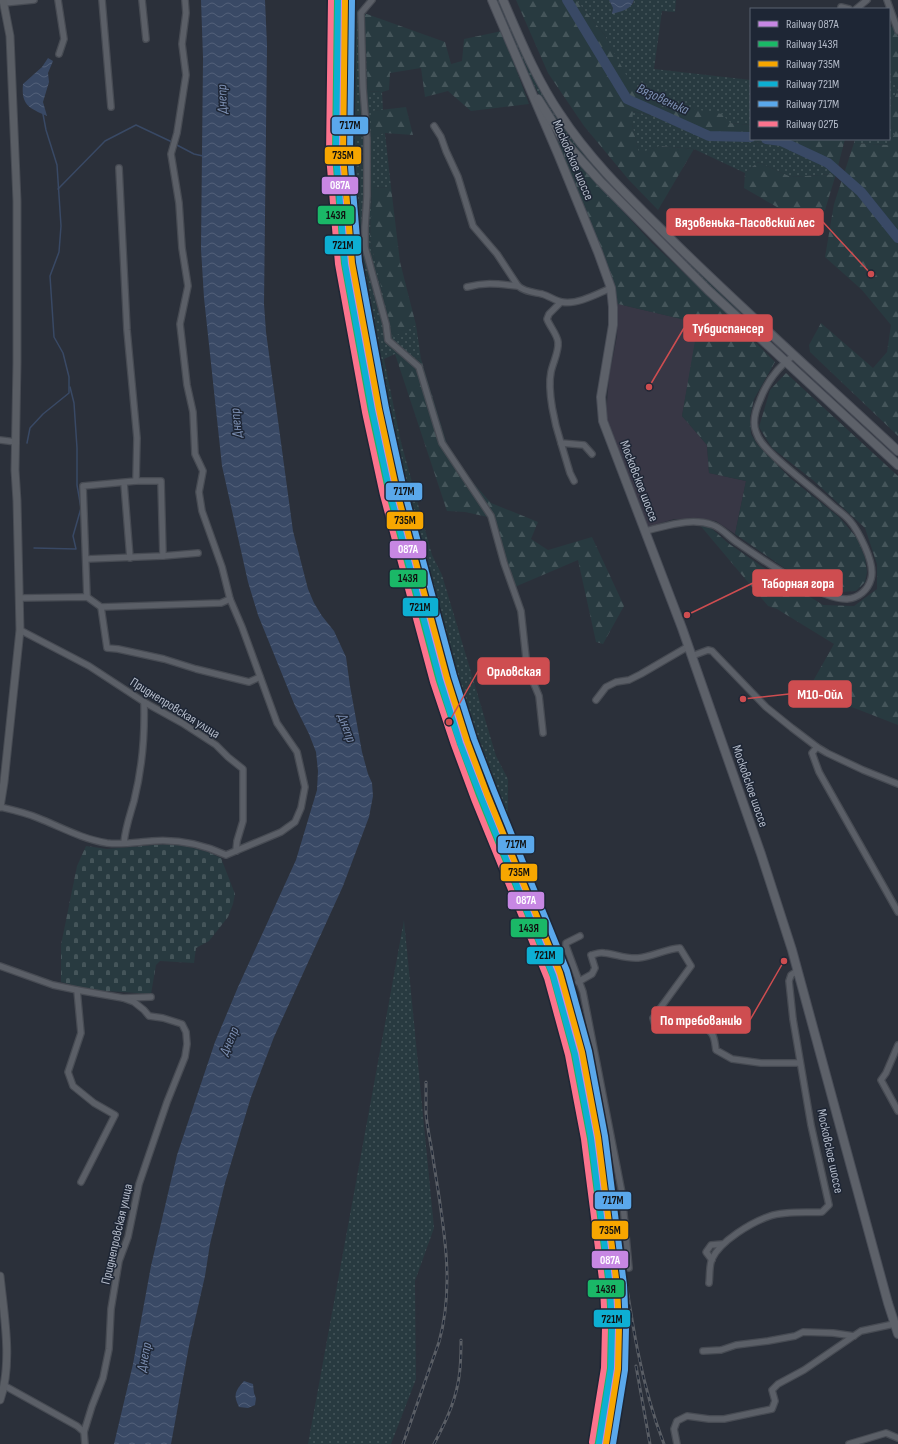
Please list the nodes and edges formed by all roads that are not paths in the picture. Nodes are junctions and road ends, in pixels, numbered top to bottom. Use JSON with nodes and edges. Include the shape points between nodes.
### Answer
{"nodes":[{"id":1,"x":34,"y":0,"type":"edge"},
{"id":2,"x":58,"y":0,"type":"edge"},
{"id":3,"x":102,"y":0,"type":"edge"},
{"id":4,"x":142,"y":0,"type":"edge"},
{"id":5,"x":185,"y":0,"type":"edge"},
{"id":6,"x":372,"y":0,"type":"edge"},
{"id":7,"x":492,"y":0,"type":"edge"},
{"id":8,"x":503,"y":0,"type":"edge"},
{"id":9,"x":867,"y":0,"type":"edge"},
{"id":10,"x":4,"y":2,"type":"edge"},
{"id":11,"x":841,"y":7,"type":"dead end"},
{"id":12,"x":845,"y":8,"type":"edge"},
{"id":13,"x":857,"y":8,"type":"edge"},
{"id":14,"x":890,"y":8,"type":"edge"},
{"id":15,"x":898,"y":31,"type":"edge"},
{"id":16,"x":146,"y":39,"type":"dead end"},
{"id":17,"x":59,"y":54,"type":"dead end"},
{"id":18,"x":520,"y":68,"type":"junction"},
{"id":19,"x":111,"y":107,"type":"dead end"},
{"id":20,"x":434,"y":126,"type":"dead end"},
{"id":21,"x":119,"y":168,"type":"dead end"},
{"id":22,"x":518,"y":286,"type":"junction"},
{"id":23,"x":467,"y":288,"type":"dead end"},
{"id":24,"x":611,"y":288,"type":"junction"},
{"id":25,"x":561,"y":302,"type":"junction"},
{"id":26,"x":794,"y":355,"type":"junction"},
{"id":27,"x":786,"y":362,"type":"junction"},
{"id":28,"x":0,"y":440,"type":"edge"},
{"id":29,"x":16,"y":442,"type":"junction"},
{"id":30,"x":561,"y":443,"type":"junction"},
{"id":31,"x":898,"y":450,"type":"edge"},
{"id":32,"x":592,"y":454,"type":"dead end"},
{"id":33,"x":898,"y":465,"type":"edge"},
{"id":34,"x":136,"y":481,"type":"junction"},
{"id":35,"x":574,"y":481,"type":"dead end"},
{"id":36,"x":124,"y":483,"type":"junction"},
{"id":37,"x":645,"y":531,"type":"junction"},
{"id":38,"x":198,"y":552,"type":"dead end"},
{"id":39,"x":163,"y":556,"type":"junction"},
{"id":40,"x":130,"y":558,"type":"junction"},
{"id":41,"x":86,"y":560,"type":"junction"},
{"id":42,"x":87,"y":597,"type":"junction"},
{"id":43,"x":20,"y":598,"type":"junction"},
{"id":44,"x":230,"y":599,"type":"junction"},
{"id":45,"x":101,"y":607,"type":"junction"},
{"id":46,"x":20,"y":630,"type":"junction"},
{"id":47,"x":689,"y":646,"type":"junction"},
{"id":48,"x":692,"y":656,"type":"junction"},
{"id":49,"x":260,"y":677,"type":"junction"},
{"id":50,"x":596,"y":700,"type":"dead end"},
{"id":51,"x":144,"y":702,"type":"junction"},
{"id":52,"x":544,"y":733,"type":"dead end"},
{"id":53,"x":818,"y":747,"type":"junction"},
{"id":54,"x":898,"y":784,"type":"edge"},
{"id":55,"x":0,"y":807,"type":"edge"},
{"id":56,"x":124,"y":843,"type":"junction"},
{"id":57,"x":236,"y":851,"type":"junction"},
{"id":58,"x":897,"y":909,"type":"edge"},
{"id":59,"x":580,"y":936,"type":"dead end"},
{"id":60,"x":0,"y":966,"type":"edge"},
{"id":61,"x":797,"y":971,"type":"junction"},
{"id":62,"x":578,"y":982,"type":"junction"},
{"id":63,"x":77,"y":990,"type":"junction"},
{"id":64,"x":151,"y":997,"type":"dead end"},
{"id":65,"x":123,"y":998,"type":"junction"},
{"id":66,"x":898,"y":1045,"type":"edge"},
{"id":67,"x":800,"y":1063,"type":"junction"},
{"id":68,"x":898,"y":1111,"type":"edge"},
{"id":69,"x":81,"y":1182,"type":"dead end"},
{"id":70,"x":722,"y":1244,"type":"junction"},
{"id":71,"x":712,"y":1260,"type":"junction"},
{"id":72,"x":629,"y":1268,"type":"dead end"},
{"id":73,"x":0,"y":1276,"type":"edge"},
{"id":74,"x":709,"y":1283,"type":"dead end"},
{"id":75,"x":1,"y":1298,"type":"edge"},
{"id":76,"x":894,"y":1324,"type":"junction"},
{"id":77,"x":898,"y":1334,"type":"edge"},
{"id":78,"x":854,"y":1336,"type":"junction"},
{"id":79,"x":703,"y":1351,"type":"dead end"},
{"id":80,"x":5,"y":1386,"type":"junction"},
{"id":81,"x":0,"y":1400,"type":"edge"},
{"id":82,"x":84,"y":1432,"type":"junction"},
{"id":83,"x":898,"y":1438,"type":"edge"},
{"id":84,"x":85,"y":1444,"type":"edge"},
{"id":85,"x":677,"y":1444,"type":"edge"},
{"id":86,"x":849,"y":1444,"type":"edge"}],
"edges":[{"from":1,"to":10,"type":"street"},
{"from":2,"to":17,"type":"street","via":[[64,39]]},
{"from":3,"to":19,"type":"street"},
{"from":4,"to":16,"type":"street"},
{"from":5,"to":44,"type":"street","via":[[182,44],[186,75],[171,154],[188,286],[180,324],[186,385],[193,412],[195,454],[203,471],[199,492],[202,511],[222,567]]},
{"from":6,"to":52,"type":"street","via":[[361,13],[367,139],[365,247],[388,340],[419,367],[442,442],[491,516],[521,611],[527,667],[539,696]]},
{"from":7,"to":18,"type":"main road","name":"Московское шоссе"},
{"from":8,"to":26,"type":"main road","via":[[545,90],[559,114],[591,156],[717,283]]},
{"from":9,"to":13,"type":"street"},
{"from":10,"to":29,"type":"street","via":[[10,36],[17,201]]},
{"from":11,"to":12,"type":"street"},
{"from":14,"to":15,"type":"street"},
{"from":18,"to":24,"type":"main road","name":"Московское шоссе"},
{"from":18,"to":27,"type":"main road","via":[[553,125],[583,164],[708,290]]},
{"from":20,"to":22,"type":"street","via":[[458,177],[473,226],[498,254]]},
{"from":21,"to":34,"type":"street","via":[[127,330],[137,438]]},
{"from":22,"to":23,"type":"street","via":[[496,283]]},
{"from":22,"to":25,"type":"street","via":[[522,290],[552,297]]},
{"from":24,"to":25,"type":"street","via":[[589,298]]},
{"from":24,"to":37,"type":"main road","name":"Московское шоссе","via":[[613,325],[601,397],[603,421]]},
{"from":25,"to":30,"type":"street","via":[[549,314],[547,320],[558,341],[551,384],[556,427]]},
{"from":26,"to":27,"type":"street"},
{"from":26,"to":31,"type":"main road"},
{"from":27,"to":33,"type":"main road"},
{"from":27,"to":37,"type":"street","via":[[764,390],[755,415],[755,430],[759,440],[787,469],[850,521],[861,538],[871,565],[871,578],[867,589],[858,596],[847,599],[833,597],[813,589],[782,572],[715,526],[699,522],[680,522]]},
{"from":28,"to":29,"type":"street"},
{"from":29,"to":43,"type":"street"},
{"from":30,"to":32,"type":"street","via":[[584,444]]},
{"from":30,"to":35,"type":"street"},
{"from":34,"to":36,"type":"street"},
{"from":34,"to":39,"type":"street","via":[[161,481]]},
{"from":36,"to":40,"type":"street"},
{"from":36,"to":41,"type":"street","via":[[83,486]]},
{"from":37,"to":47,"type":"main road","name":"Московское шоссе"},
{"from":38,"to":39,"type":"street"},
{"from":39,"to":40,"type":"street"},
{"from":40,"to":41,"type":"street"},
{"from":41,"to":42,"type":"street"},
{"from":42,"to":43,"type":"street"},
{"from":42,"to":45,"type":"street"},
{"from":43,"to":46,"type":"street"},
{"from":44,"to":45,"type":"street","via":[[221,603]]},
{"from":44,"to":49,"type":"street"},
{"from":45,"to":49,"type":"street","via":[[107,648],[164,659],[249,682]]},
{"from":46,"to":51,"type":"street","name":"Приднепровская улица","via":[[89,666]]},
{"from":46,"to":55,"type":"street"},
{"from":47,"to":48,"type":"main road","name":"Московское шоссе"},
{"from":47,"to":50,"type":"street","via":[[629,680],[606,687]]},
{"from":48,"to":53,"type":"street","via":[[708,650],[716,654],[766,706]]},
{"from":48,"to":61,"type":"main road","name":"Московское шоссе","via":[[761,854]]},
{"from":49,"to":57,"type":"street","via":[[277,723],[297,752],[305,787],[295,822],[281,832]]},
{"from":51,"to":56,"type":"street","via":[[145,726],[140,768]]},
{"from":51,"to":57,"type":"street","name":"Приднепровская улица","via":[[216,745],[243,769],[244,821]]},
{"from":53,"to":54,"type":"street"},
{"from":53,"to":58,"type":"street","via":[[812,753],[819,772]]},
{"from":55,"to":56,"type":"street","via":[[36,818],[85,838],[107,843]]},
{"from":56,"to":57,"type":"street","via":[[178,840],[209,847],[226,855]]},
{"from":59,"to":62,"type":"street","via":[[566,944]]},
{"from":60,"to":63,"type":"street","via":[[53,985]]},
{"from":61,"to":67,"type":"street","name":"Московское шоссе","via":[[791,975],[789,981],[792,1019]]},
{"from":61,"to":76,"type":"main road","name":"Московское шоссе"},
{"from":62,"to":67,"type":"street","via":[[592,974],[595,968],[591,955],[602,952],[638,958],[680,948],[691,966],[653,1018],[655,1025],[662,1028],[679,1021],[692,1020],[713,1035],[716,1050],[732,1059],[761,1063]]},
{"from":62,"to":72,"type":"street","via":[[583,992],[622,1193]]},
{"from":63,"to":65,"type":"street"},
{"from":63,"to":69,"type":"street","via":[[81,1033],[68,1072],[73,1086],[114,1115]]},
{"from":64,"to":65,"type":"street"},
{"from":65,"to":82,"type":"street","name":"Приднепровская улица","via":[[134,1002],[149,1016],[182,1024],[187,1044],[139,1184],[111,1309],[109,1349],[103,1378]]},
{"from":66,"to":68,"type":"street","via":[[881,1080]]},
{"from":67,"to":70,"type":"street","name":"Московское шоссе","via":[[829,1204],[822,1212],[771,1216]]},
{"from":70,"to":71,"type":"street","name":"Московское шоссе"},
{"from":70,"to":71,"type":"street","via":[[711,1245],[706,1252]]},
{"from":71,"to":74,"type":"street","name":"Московское шоссе"},
{"from":73,"to":75,"type":"street"},
{"from":75,"to":80,"type":"street","via":[[6,1344]]},
{"from":76,"to":77,"type":"main road","name":"Московское шоссе"},
{"from":76,"to":78,"type":"street","via":[[861,1331]]},
{"from":78,"to":79,"type":"street","via":[[803,1332],[795,1336]]},
{"from":78,"to":85,"type":"street","via":[[804,1370],[778,1384],[772,1390],[775,1401],[772,1409],[724,1418],[687,1416],[677,1421],[674,1429]]},
{"from":80,"to":81,"type":"street"},
{"from":80,"to":82,"type":"street"},
{"from":82,"to":84,"type":"street","name":"Приднепровская улица"},
{"from":83,"to":86,"type":"street","via":[[886,1433]]}]}
